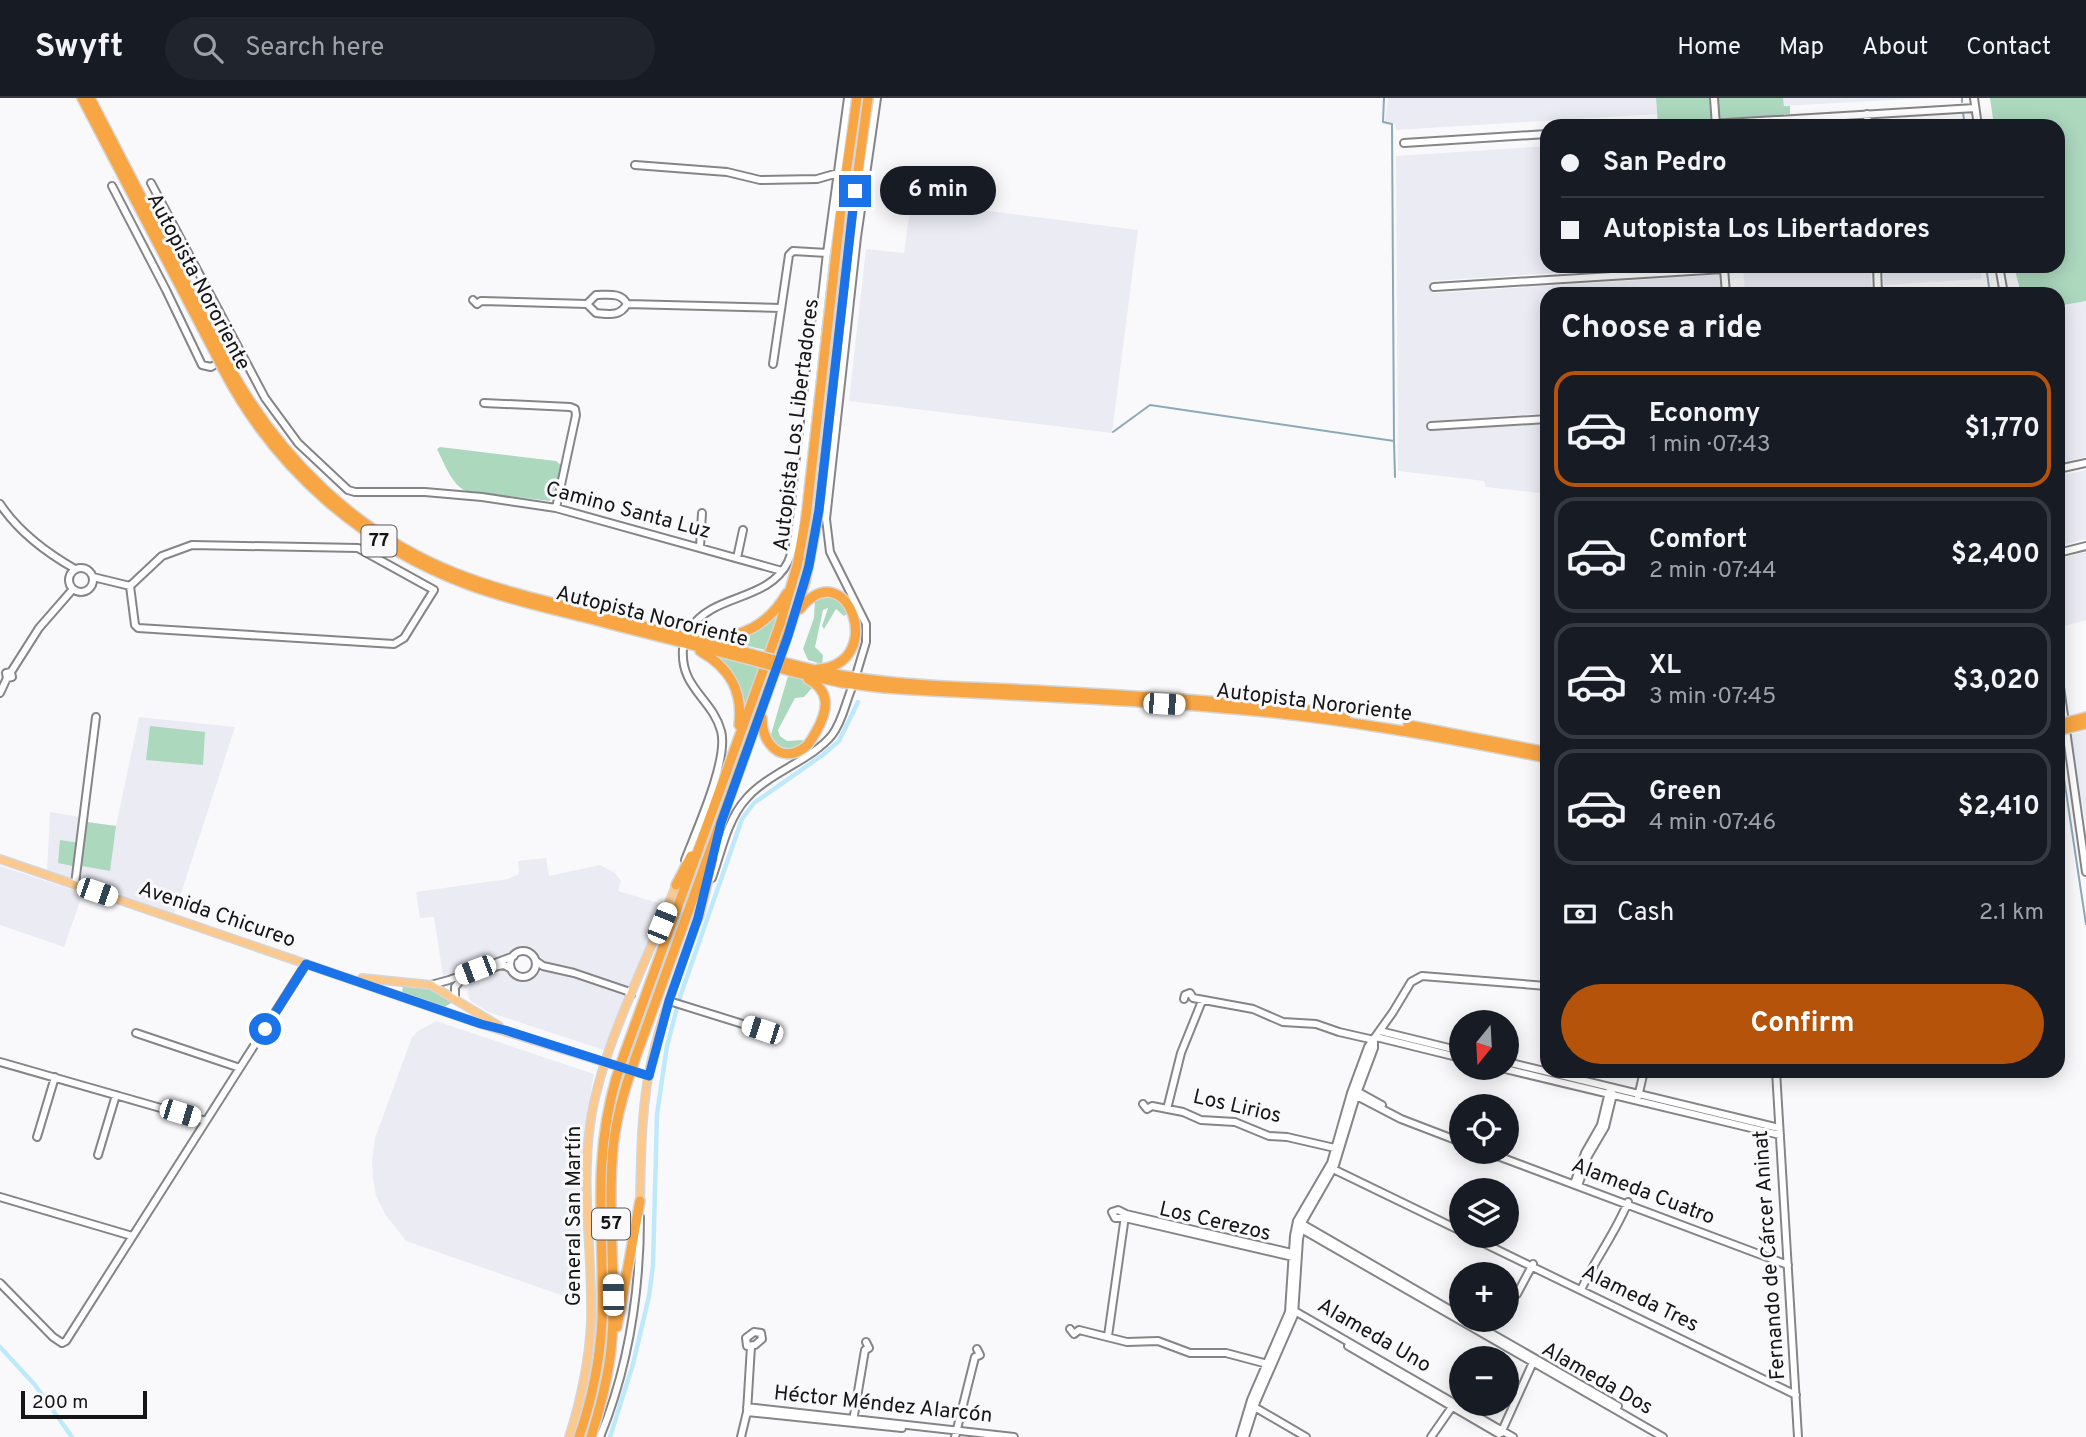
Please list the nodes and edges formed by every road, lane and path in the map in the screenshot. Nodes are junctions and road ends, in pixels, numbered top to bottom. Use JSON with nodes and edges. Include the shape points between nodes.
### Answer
{"nodes":[{"id":1,"x":82,"y":98,"type":"edge"},
{"id":2,"x":90,"y":98,"type":"edge"},
{"id":3,"x":848,"y":98,"type":"edge"},
{"id":4,"x":857,"y":98,"type":"edge"},
{"id":5,"x":868,"y":98,"type":"edge"},
{"id":6,"x":877,"y":98,"type":"edge"},
{"id":7,"x":1714,"y":98,"type":"edge"},
{"id":8,"x":1974,"y":98,"type":"edge"},
{"id":9,"x":1975,"y":108,"type":"junction"},
{"id":10,"x":1867,"y":114,"type":"junction"},
{"id":11,"x":1715,"y":119,"type":"edge"},
{"id":12,"x":1798,"y":119,"type":"edge"},
{"id":13,"x":1867,"y":119,"type":"edge"},
{"id":14,"x":1977,"y":119,"type":"edge"},
{"id":15,"x":1540,"y":134,"type":"edge"},
{"id":16,"x":1404,"y":143,"type":"dead end"},
{"id":17,"x":635,"y":165,"type":"dead end"},
{"id":18,"x":838,"y":173,"type":"junction"},
{"id":19,"x":151,"y":183,"type":"dead end"},
{"id":20,"x":112,"y":186,"type":"dead end"},
{"id":21,"x":827,"y":253,"type":"junction"},
{"id":22,"x":1632,"y":273,"type":"edge"},
{"id":23,"x":1434,"y":286,"type":"dead end"},
{"id":24,"x":481,"y":301,"type":"dead end"},
{"id":25,"x":587,"y":304,"type":"junction"},
{"id":26,"x":627,"y":304,"type":"junction"},
{"id":27,"x":781,"y":308,"type":"junction"},
{"id":28,"x":239,"y":351,"type":"junction"},
{"id":29,"x":219,"y":353,"type":"junction"},
{"id":30,"x":773,"y":364,"type":"dead end"},
{"id":31,"x":226,"y":367,"type":"junction"},
{"id":32,"x":484,"y":403,"type":"dead end"},
{"id":33,"x":1540,"y":419,"type":"edge"},
{"id":34,"x":1432,"y":426,"type":"dead end"},
{"id":35,"x":2086,"y":463,"type":"edge"},
{"id":36,"x":2065,"y":468,"type":"edge"},
{"id":37,"x":0,"y":504,"type":"edge"},
{"id":38,"x":556,"y":508,"type":"junction"},
{"id":39,"x":702,"y":513,"type":"dead end"},
{"id":40,"x":743,"y":530,"type":"dead end"},
{"id":41,"x":2086,"y":546,"type":"edge"},
{"id":42,"x":700,"y":547,"type":"junction"},
{"id":43,"x":2065,"y":551,"type":"edge"},
{"id":44,"x":737,"y":558,"type":"junction"},
{"id":45,"x":75,"y":569,"type":"junction"},
{"id":46,"x":782,"y":571,"type":"junction"},
{"id":47,"x":93,"y":577,"type":"junction"},
{"id":48,"x":794,"y":579,"type":"junction"},
{"id":49,"x":130,"y":586,"type":"junction"},
{"id":50,"x":72,"y":589,"type":"junction"},
{"id":51,"x":795,"y":616,"type":"junction"},
{"id":52,"x":691,"y":634,"type":"junction"},
{"id":53,"x":681,"y":645,"type":"junction"},
{"id":54,"x":750,"y":656,"type":"junction"},
{"id":55,"x":794,"y":668,"type":"junction"},
{"id":56,"x":808,"y":668,"type":"junction"},
{"id":57,"x":857,"y":672,"type":"dead end"},
{"id":58,"x":6,"y":673,"type":"edge"},
{"id":59,"x":850,"y":690,"type":"dead end"},
{"id":60,"x":0,"y":693,"type":"edge"},
{"id":61,"x":763,"y":706,"type":"junction"},
{"id":62,"x":96,"y":717,"type":"dead end"},
{"id":63,"x":2086,"y":717,"type":"edge"},
{"id":64,"x":2065,"y":723,"type":"edge"},
{"id":65,"x":2065,"y":724,"type":"edge"},
{"id":66,"x":2072,"y":724,"type":"junction"},
{"id":67,"x":2086,"y":724,"type":"edge"},
{"id":68,"x":2065,"y":728,"type":"edge"},
{"id":69,"x":736,"y":748,"type":"junction"},
{"id":70,"x":1540,"y":751,"type":"edge"},
{"id":71,"x":1540,"y":757,"type":"edge"},
{"id":72,"x":711,"y":817,"type":"junction"},
{"id":73,"x":721,"y":823,"type":"junction"},
{"id":74,"x":0,"y":859,"type":"edge"},
{"id":75,"x":2086,"y":872,"type":"edge"},
{"id":76,"x":75,"y":884,"type":"junction"},
{"id":77,"x":676,"y":885,"type":"junction"},
{"id":78,"x":698,"y":918,"type":"junction"},
{"id":79,"x":514,"y":956,"type":"junction"},
{"id":80,"x":536,"y":961,"type":"junction"},
{"id":81,"x":306,"y":964,"type":"junction"},
{"id":82,"x":546,"y":967,"type":"junction"},
{"id":83,"x":511,"y":969,"type":"junction"},
{"id":84,"x":534,"y":971,"type":"junction"},
{"id":85,"x":343,"y":976,"type":"junction"},
{"id":86,"x":407,"y":982,"type":"junction"},
{"id":87,"x":431,"y":985,"type":"junction"},
{"id":88,"x":1540,"y":986,"type":"edge"},
{"id":89,"x":631,"y":992,"type":"junction"},
{"id":90,"x":402,"y":996,"type":"junction"},
{"id":91,"x":455,"y":999,"type":"junction"},
{"id":92,"x":1193,"y":999,"type":"dead end"},
{"id":93,"x":669,"y":1001,"type":"junction"},
{"id":94,"x":1202,"y":1001,"type":"junction"},
{"id":95,"x":444,"y":1011,"type":"junction"},
{"id":96,"x":505,"y":1030,"type":"junction"},
{"id":97,"x":762,"y":1030,"type":"dead end"},
{"id":98,"x":136,"y":1032,"type":"dead end"},
{"id":99,"x":1376,"y":1036,"type":"junction"},
{"id":100,"x":1449,"y":1049,"type":"edge"},
{"id":101,"x":1449,"y":1055,"type":"edge"},
{"id":102,"x":0,"y":1062,"type":"edge"},
{"id":103,"x":607,"y":1062,"type":"junction"},
{"id":104,"x":1519,"y":1065,"type":"edge"},
{"id":105,"x":240,"y":1068,"type":"junction"},
{"id":106,"x":1540,"y":1071,"type":"edge"},
{"id":107,"x":1519,"y":1072,"type":"edge"},
{"id":108,"x":649,"y":1076,"type":"junction"},
{"id":109,"x":1540,"y":1076,"type":"edge"},
{"id":110,"x":55,"y":1077,"type":"junction"},
{"id":111,"x":1550,"y":1078,"type":"edge"},
{"id":112,"x":1565,"y":1078,"type":"edge"},
{"id":113,"x":1642,"y":1078,"type":"edge"},
{"id":114,"x":1776,"y":1078,"type":"edge"},
{"id":115,"x":1612,"y":1091,"type":"junction"},
{"id":116,"x":1354,"y":1093,"type":"junction"},
{"id":117,"x":116,"y":1094,"type":"junction"},
{"id":118,"x":1638,"y":1097,"type":"junction"},
{"id":119,"x":1152,"y":1106,"type":"dead end"},
{"id":120,"x":1167,"y":1109,"type":"junction"},
{"id":121,"x":206,"y":1121,"type":"junction"},
{"id":122,"x":1780,"y":1132,"type":"junction"},
{"id":123,"x":1449,"y":1136,"type":"edge"},
{"id":124,"x":37,"y":1137,"type":"dead end"},
{"id":125,"x":1338,"y":1149,"type":"junction"},
{"id":126,"x":98,"y":1155,"type":"dead end"},
{"id":127,"x":1519,"y":1160,"type":"edge"},
{"id":128,"x":1519,"y":1163,"type":"edge"},
{"id":129,"x":1332,"y":1166,"type":"junction"},
{"id":130,"x":1577,"y":1183,"type":"junction"},
{"id":131,"x":0,"y":1196,"type":"edge"},
{"id":132,"x":640,"y":1201,"type":"junction"},
{"id":133,"x":1628,"y":1202,"type":"junction"},
{"id":134,"x":1449,"y":1223,"type":"edge"},
{"id":135,"x":1299,"y":1225,"type":"junction"},
{"id":136,"x":134,"y":1234,"type":"junction"},
{"id":137,"x":1496,"y":1248,"type":"edge"},
{"id":138,"x":1502,"y":1248,"type":"edge"},
{"id":139,"x":1296,"y":1256,"type":"junction"},
{"id":140,"x":1788,"y":1262,"type":"junction"},
{"id":141,"x":1532,"y":1264,"type":"junction"},
{"id":142,"x":0,"y":1283,"type":"edge"},
{"id":143,"x":1582,"y":1288,"type":"junction"},
{"id":144,"x":1519,"y":1290,"type":"edge"},
{"id":145,"x":1449,"y":1308,"type":"edge"},
{"id":146,"x":1449,"y":1309,"type":"edge"},
{"id":147,"x":1292,"y":1311,"type":"junction"},
{"id":148,"x":1079,"y":1330,"type":"dead end"},
{"id":149,"x":1490,"y":1332,"type":"edge"},
{"id":150,"x":1108,"y":1336,"type":"junction"},
{"id":151,"x":751,"y":1346,"type":"dead end"},
{"id":152,"x":865,"y":1350,"type":"dead end"},
{"id":153,"x":975,"y":1357,"type":"dead end"},
{"id":154,"x":1534,"y":1360,"type":"junction"},
{"id":155,"x":1270,"y":1364,"type":"junction"},
{"id":156,"x":609,"y":1366,"type":"junction"},
{"id":157,"x":1796,"y":1393,"type":"junction"},
{"id":158,"x":1449,"y":1403,"type":"edge"},
{"id":159,"x":1252,"y":1405,"type":"junction"},
{"id":160,"x":747,"y":1410,"type":"junction"},
{"id":161,"x":1449,"y":1415,"type":"edge"},
{"id":162,"x":1472,"y":1416,"type":"edge"},
{"id":163,"x":853,"y":1420,"type":"junction"},
{"id":164,"x":956,"y":1433,"type":"edge"},
{"id":165,"x":1502,"y":1434,"type":"edge"},
{"id":166,"x":569,"y":1437,"type":"edge"},
{"id":167,"x":579,"y":1437,"type":"edge"},
{"id":168,"x":591,"y":1437,"type":"edge"},
{"id":169,"x":602,"y":1437,"type":"edge"},
{"id":170,"x":741,"y":1437,"type":"edge"},
{"id":171,"x":986,"y":1437,"type":"edge"},
{"id":172,"x":1014,"y":1437,"type":"edge"},
{"id":173,"x":1240,"y":1437,"type":"edge"},
{"id":174,"x":1245,"y":1437,"type":"edge"},
{"id":175,"x":1306,"y":1437,"type":"edge"},
{"id":176,"x":1434,"y":1437,"type":"edge"},
{"id":177,"x":1513,"y":1437,"type":"edge"},
{"id":178,"x":1663,"y":1437,"type":"edge"},
{"id":179,"x":1671,"y":1437,"type":"edge"},
{"id":180,"x":1798,"y":1437,"type":"edge"}],
"edges":[{"from":1,"to":29,"type":"highway","name":"Autopista Nororiente","number":"77"},
{"from":2,"to":29,"type":"highway","name":"Autopista Nororiente","number":"77"},
{"from":3,"to":18,"type":"street"},
{"from":4,"to":48,"type":"highway","name":"Autopista Los Libertadores","number":"57","via":[[806,517]]},
{"from":5,"to":51,"type":"highway","name":"Autopista Los Libertadores","number":"57","via":[[819,510]]},
{"from":6,"to":57,"type":"street","via":[[826,532],[832,558],[866,624]]},
{"from":7,"to":11,"type":"street"},
{"from":8,"to":9,"type":"street"},
{"from":9,"to":10,"type":"street"},
{"from":9,"to":14,"type":"street"},
{"from":10,"to":12,"type":"street"},
{"from":10,"to":13,"type":"street"},
{"from":15,"to":16,"type":"street"},
{"from":17,"to":18,"type":"street","via":[[727,172],[760,180],[817,179]]},
{"from":18,"to":21,"type":"street"},
{"from":19,"to":28,"type":"street"},
{"from":20,"to":28,"type":"street","via":[[202,365],[211,367]]},
{"from":21,"to":27,"type":"street","via":[[790,253]]},
{"from":21,"to":46,"type":"street","via":[[796,528]]},
{"from":22,"to":23,"type":"street"},
{"from":24,"to":25,"type":"street"},
{"from":25,"to":26,"type":"street","via":[[596,313],[615,314]]},
{"from":25,"to":26,"type":"street","via":[[594,295],[607,295],[621,296]]},
{"from":26,"to":27,"type":"street"},
{"from":27,"to":30,"type":"street"},
{"from":28,"to":38,"type":"street","name":"Camino Santa Luz","via":[[280,420],[305,450],[353,492],[425,492]]},
{"from":29,"to":31,"type":"highway","name":"Autopista Nororiente","number":"77","bridge":true},
{"from":31,"to":52,"type":"highway","name":"Autopista Nororiente","number":"77","via":[[301,467],[345,509],[397,545],[490,586]]},
{"from":31,"to":53,"type":"highway","name":"Autopista Nororiente","number":"77","via":[[252,417],[292,467],[331,505],[387,546],[491,593]]},
{"from":32,"to":38,"type":"street","via":[[575,409]]},
{"from":33,"to":34,"type":"street"},
{"from":35,"to":36,"type":"street"},
{"from":37,"to":45,"type":"street","via":[[32,539]]},
{"from":38,"to":42,"type":"street","name":"Camino Santa Luz"},
{"from":39,"to":42,"type":"street"},
{"from":40,"to":44,"type":"street"},
{"from":41,"to":43,"type":"street"},
{"from":42,"to":44,"type":"street","name":"Camino Santa Luz"},
{"from":44,"to":46,"type":"street","name":"Camino Santa Luz"},
{"from":45,"to":47,"type":"street","via":[[86,569]]},
{"from":45,"to":50,"type":"street","via":[[69,578]]},
{"from":46,"to":52,"type":"street","via":[[762,588],[709,609]]},
{"from":47,"to":49,"type":"street"},
{"from":47,"to":50,"type":"street","via":[[86,591]]},
{"from":48,"to":52,"type":"highway","via":[[774,611],[756,628],[726,638]]},
{"from":48,"to":69,"type":"highway","name":"Autopista Los Libertadores","number":"57"},
{"from":49,"to":49,"type":"street","via":[[139,629],[398,643],[433,590],[358,548],[204,545],[168,553]]},
{"from":50,"to":58,"type":"street"},
{"from":51,"to":56,"type":"highway","via":[[807,601],[825,592],[844,598],[853,612],[853,643],[847,657],[833,667]]},
{"from":51,"to":61,"type":"highway","name":"Autopista Los Libertadores","number":"57"},
{"from":52,"to":54,"type":"highway","name":"Autopista Nororiente","number":"77"},
{"from":53,"to":54,"type":"highway","name":"Autopista Nororiente","number":"77"},
{"from":53,"to":69,"type":"highway","via":[[710,657],[733,681],[741,708]]},
{"from":53,"to":77,"type":"street","name":"General San Martín","via":[[687,677],[717,720],[723,746]]},
{"from":54,"to":55,"type":"highway","name":"Autopista Nororiente","number":"77","bridge":true},
{"from":55,"to":56,"type":"highway","name":"Autopista Nororiente","number":"77"},
{"from":55,"to":61,"type":"highway","via":[[816,684],[825,698],[825,714],[808,744],[788,753],[770,746],[762,732]]},
{"from":55,"to":71,"type":"highway","name":"Autopista Nororiente","number":"77","via":[[843,683],[884,688],[1287,714]]},
{"from":56,"to":70,"type":"highway","name":"Autopista Nororiente","number":"77","via":[[887,682],[1183,698],[1295,709]]},
{"from":58,"to":60,"type":"street"},
{"from":59,"to":78,"type":"street","via":[[828,739],[761,786],[740,807]]},
{"from":61,"to":73,"type":"highway","name":"Autopista Los Libertadores","number":"57"},
{"from":62,"to":76,"type":"street"},
{"from":63,"to":66,"type":"highway"},
{"from":64,"to":75,"type":"street"},
{"from":65,"to":66,"type":"highway","bridge":true},
{"from":66,"to":67,"type":"highway"},
{"from":66,"to":68,"type":"highway","bridge":true},
{"from":69,"to":72,"type":"highway","name":"Autopista Los Libertadores","number":"57"},
{"from":72,"to":77,"type":"highway"},
{"from":72,"to":167,"type":"highway","name":"Autopista Los Libertadores","number":"57","bridge":true,"via":[[624,1055],[604,1130],[600,1342],[595,1381]]},
{"from":73,"to":78,"type":"highway"},
{"from":73,"to":156,"type":"highway","name":"Autopista Los Libertadores","number":"57","bridge":true,"via":[[626,1083],[616,1128],[611,1163]]},
{"from":74,"to":76,"type":"main road","name":"Avenida Chicureo"},
{"from":76,"to":81,"type":"main road","name":"Avenida Chicureo"},
{"from":77,"to":89,"type":"main road","name":"General San Martín"},
{"from":78,"to":93,"type":"main road"},
{"from":79,"to":80,"type":"street","via":[[526,951]]},
{"from":79,"to":83,"type":"street"},
{"from":79,"to":87,"type":"street"},
{"from":80,"to":82,"type":"street"},
{"from":80,"to":84,"type":"street"},
{"from":81,"to":85,"type":"main road","name":"Avenida Chicureo"},
{"from":81,"to":105,"type":"street"},
{"from":82,"to":84,"type":"street"},
{"from":82,"to":89,"type":"street"},
{"from":83,"to":84,"type":"street","via":[[521,977]]},
{"from":83,"to":91,"type":"street","via":[[498,966],[458,982]]},
{"from":85,"to":86,"type":"main road","name":"Avenida Chicureo"},
{"from":85,"to":90,"type":"main road","name":"Avenida Chicureo"},
{"from":86,"to":87,"type":"main road","name":"Avenida Chicureo"},
{"from":86,"to":90,"type":"main road","via":[[400,988]]},
{"from":87,"to":91,"type":"main road","name":"Avenida Chicureo"},
{"from":88,"to":99,"type":"street","via":[[1419,977],[1411,982]]},
{"from":89,"to":103,"type":"main road","name":"General San Martín"},
{"from":90,"to":95,"type":"main road","name":"Avenida Chicureo"},
{"from":91,"to":95,"type":"main road","via":[[452,1009]]},
{"from":91,"to":96,"type":"main road","name":"Avenida Chicureo"},
{"from":92,"to":94,"type":"street"},
{"from":93,"to":97,"type":"street"},
{"from":93,"to":108,"type":"main road"},
{"from":94,"to":99,"type":"street","via":[[1249,1008],[1283,1022]]},
{"from":94,"to":120,"type":"street","name":"Los Lirios","via":[[1181,1053]]},
{"from":95,"to":96,"type":"main road","name":"Avenida Chicureo"},
{"from":96,"to":103,"type":"main road","name":"Avenida Chicureo"},
{"from":98,"to":105,"type":"street"},
{"from":99,"to":100,"type":"street"},
{"from":99,"to":101,"type":"street"},
{"from":99,"to":116,"type":"street"},
{"from":102,"to":110,"type":"street"},
{"from":103,"to":108,"type":"main road","name":"Avenida Chicureo"},
{"from":103,"to":166,"type":"main road","name":"General San Martín","via":[[589,1140],[588,1354]]},
{"from":104,"to":106,"type":"street"},
{"from":105,"to":121,"type":"street"},
{"from":107,"to":109,"type":"street"},
{"from":108,"to":132,"type":"main road","via":[[642,1123]]},
{"from":110,"to":117,"type":"street"},
{"from":110,"to":124,"type":"street"},
{"from":111,"to":115,"type":"street"},
{"from":112,"to":115,"type":"street"},
{"from":113,"to":118,"type":"street"},
{"from":114,"to":122,"type":"street","name":"Fernando de Cárcer Aninat"},
{"from":115,"to":118,"type":"street"},
{"from":115,"to":130,"type":"street","via":[[1586,1149]]},
{"from":116,"to":123,"type":"street","via":[[1401,1119]]},
{"from":116,"to":125,"type":"street"},
{"from":117,"to":121,"type":"street"},
{"from":117,"to":126,"type":"street"},
{"from":118,"to":122,"type":"street"},
{"from":119,"to":120,"type":"street","name":"Los Lirios"},
{"from":120,"to":125,"type":"street","name":"Los Lirios"},
{"from":121,"to":136,"type":"street"},
{"from":122,"to":140,"type":"street","name":"Fernando de Cárcer Aninat"},
{"from":125,"to":129,"type":"street"},
{"from":127,"to":130,"type":"street","name":"Alameda Cuatro"},
{"from":128,"to":130,"type":"street","name":"Alameda Cuatro"},
{"from":129,"to":134,"type":"street"},
{"from":129,"to":135,"type":"street"},
{"from":130,"to":133,"type":"street","name":"Alameda Cuatro"},
{"from":131,"to":136,"type":"street"},
{"from":132,"to":156,"type":"highway"},
{"from":132,"to":169,"type":"street","via":[[636,1307],[625,1364]]},
{"from":133,"to":140,"type":"street","name":"Alameda Cuatro"},
{"from":133,"to":143,"type":"street"},
{"from":135,"to":139,"type":"street"},
{"from":135,"to":145,"type":"street","name":"Alameda Dos"},
{"from":135,"to":146,"type":"street"},
{"from":136,"to":142,"type":"street","via":[[64,1343]]},
{"from":137,"to":141,"type":"street","name":"Alameda Tres"},
{"from":138,"to":141,"type":"street","name":"Alameda Tres"},
{"from":139,"to":147,"type":"street"},
{"from":139,"to":150,"type":"street","name":"Los Cerezos","via":[[1122,1216]]},
{"from":140,"to":157,"type":"street","name":"Fernando de Cárcer Aninat"},
{"from":141,"to":143,"type":"street","name":"Alameda Tres"},
{"from":141,"to":144,"type":"street"},
{"from":143,"to":157,"type":"street","name":"Alameda Tres"},
{"from":147,"to":155,"type":"street"},
{"from":147,"to":158,"type":"street","name":"Alameda Uno"},
{"from":148,"to":150,"type":"street"},
{"from":149,"to":154,"type":"street","name":"Alameda Dos"},
{"from":150,"to":155,"type":"street","via":[[1128,1342],[1158,1341],[1190,1353],[1226,1353]]},
{"from":151,"to":160,"type":"street"},
{"from":152,"to":163,"type":"street"},
{"from":153,"to":164,"type":"street"},
{"from":154,"to":165,"type":"street"},
{"from":154,"to":178,"type":"street","name":"Alameda Dos"},
{"from":154,"to":179,"type":"street","name":"Alameda Dos"},
{"from":155,"to":159,"type":"street"},
{"from":156,"to":168,"type":"highway","name":"Autopista Los Libertadores","number":"57"},
{"from":157,"to":180,"type":"street","name":"Fernando de Cárcer Aninat"},
{"from":159,"to":173,"type":"street"},
{"from":159,"to":174,"type":"street"},
{"from":159,"to":175,"type":"street"},
{"from":160,"to":163,"type":"street","name":"Héctor Méndez Alarcón"},
{"from":160,"to":170,"type":"street"},
{"from":161,"to":176,"type":"street"},
{"from":162,"to":165,"type":"street","name":"Alameda Uno"},
{"from":163,"to":164,"type":"street","name":"Héctor Méndez Alarcón"},
{"from":164,"to":171,"type":"street","name":"Héctor Méndez Alarcón"},
{"from":164,"to":172,"type":"street","name":"Héctor Méndez Alarcón"},
{"from":165,"to":177,"type":"street","name":"Alameda Uno"}]}
